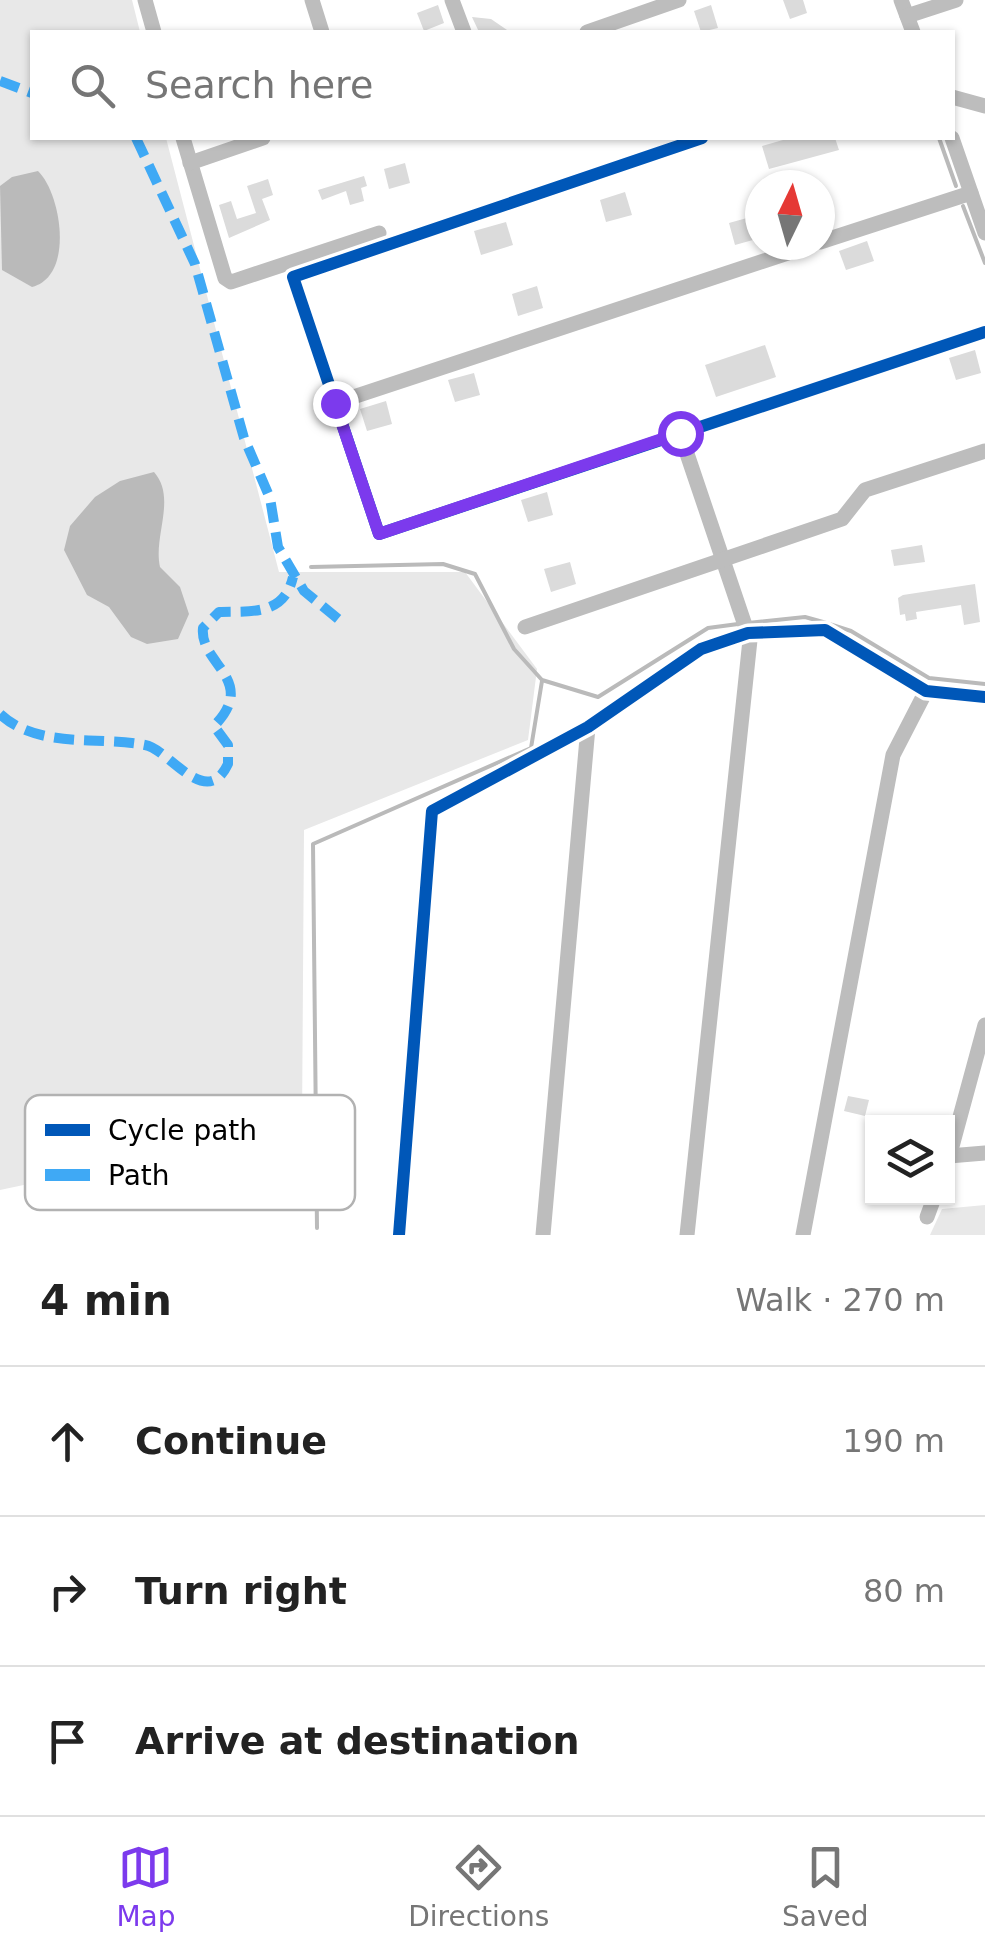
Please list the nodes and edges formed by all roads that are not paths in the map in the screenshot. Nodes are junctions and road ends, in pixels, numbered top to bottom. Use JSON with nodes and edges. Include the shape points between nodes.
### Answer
{"nodes":[{"id":1,"x":145,"y":0,"type":"edge"},
{"id":2,"x":312,"y":0,"type":"edge"},
{"id":3,"x":452,"y":0,"type":"edge"},
{"id":4,"x":679,"y":0,"type":"edge"},
{"id":5,"x":956,"y":0,"type":"edge"},
{"id":6,"x":904,"y":8,"type":"edge"},
{"id":7,"x":153,"y":30,"type":"edge"},
{"id":8,"x":321,"y":30,"type":"edge"},
{"id":9,"x":463,"y":30,"type":"edge"},
{"id":10,"x":592,"y":30,"type":"edge"},
{"id":11,"x":955,"y":98,"type":"edge"},
{"id":12,"x":985,"y":106,"type":"edge"},
{"id":13,"x":184,"y":140,"type":"edge"},
{"id":14,"x":257,"y":140,"type":"edge"},
{"id":15,"x":696,"y":140,"type":"edge"},
{"id":16,"x":953,"y":140,"type":"edge"},
{"id":17,"x":190,"y":163,"type":"junction"},
{"id":18,"x":971,"y":192,"type":"junction"},
{"id":19,"x":379,"y":233,"type":"dead end"},
{"id":20,"x":985,"y":233,"type":"edge"},
{"id":21,"x":835,"y":237,"type":"edge"},
{"id":22,"x":767,"y":260,"type":"edge"},
{"id":23,"x":985,"y":332,"type":"edge"},
{"id":24,"x":335,"y":403,"type":"junction"},
{"id":25,"x":680,"y":433,"type":"junction"},
{"id":26,"x":985,"y":451,"type":"edge"},
{"id":27,"x":723,"y":560,"type":"junction"},
{"id":28,"x":525,"y":627,"type":"dead end"},
{"id":29,"x":748,"y":633,"type":"junction"},
{"id":30,"x":926,"y":691,"type":"junction"},
{"id":31,"x":985,"y":698,"type":"edge"},
{"id":32,"x":588,"y":728,"type":"junction"},
{"id":33,"x":984,"y":1029,"type":"edge"},
{"id":34,"x":955,"y":1133,"type":"edge"},
{"id":35,"x":985,"y":1153,"type":"edge"},
{"id":36,"x":955,"y":1157,"type":"edge"},
{"id":37,"x":931,"y":1205,"type":"edge"},
{"id":38,"x":927,"y":1217,"type":"dead end"},
{"id":39,"x":399,"y":1235,"type":"edge"},
{"id":40,"x":543,"y":1235,"type":"edge"},
{"id":41,"x":687,"y":1235,"type":"edge"},
{"id":42,"x":803,"y":1235,"type":"edge"}],
"edges":[{"from":1,"to":7,"type":"street"},
{"from":2,"to":8,"type":"street"},
{"from":3,"to":9,"type":"street"},
{"from":4,"to":10,"type":"street"},
{"from":5,"to":6,"type":"street"},
{"from":11,"to":12,"type":"street"},
{"from":13,"to":17,"type":"street"},
{"from":14,"to":17,"type":"street"},
{"from":15,"to":24,"type":"street","via":[[292,277]]},
{"from":16,"to":18,"type":"street"},
{"from":17,"to":19,"type":"street","via":[[231,282]]},
{"from":18,"to":20,"type":"street"},
{"from":18,"to":21,"type":"street"},
{"from":22,"to":24,"type":"street"},
{"from":23,"to":25,"type":"street"},
{"from":24,"to":25,"type":"street","via":[[379,534]]},
{"from":25,"to":27,"type":"street"},
{"from":26,"to":27,"type":"street","via":[[865,490],[842,519]]},
{"from":27,"to":28,"type":"street"},
{"from":27,"to":29,"type":"street"},
{"from":29,"to":30,"type":"street","via":[[825,630]]},
{"from":29,"to":32,"type":"street","via":[[701,650]]},
{"from":29,"to":41,"type":"street"},
{"from":30,"to":31,"type":"street"},
{"from":30,"to":42,"type":"street","via":[[893,755]]},
{"from":32,"to":39,"type":"street","via":[[432,810]]},
{"from":32,"to":40,"type":"street"},
{"from":33,"to":34,"type":"street"},
{"from":35,"to":36,"type":"street"},
{"from":37,"to":38,"type":"street"}]}
